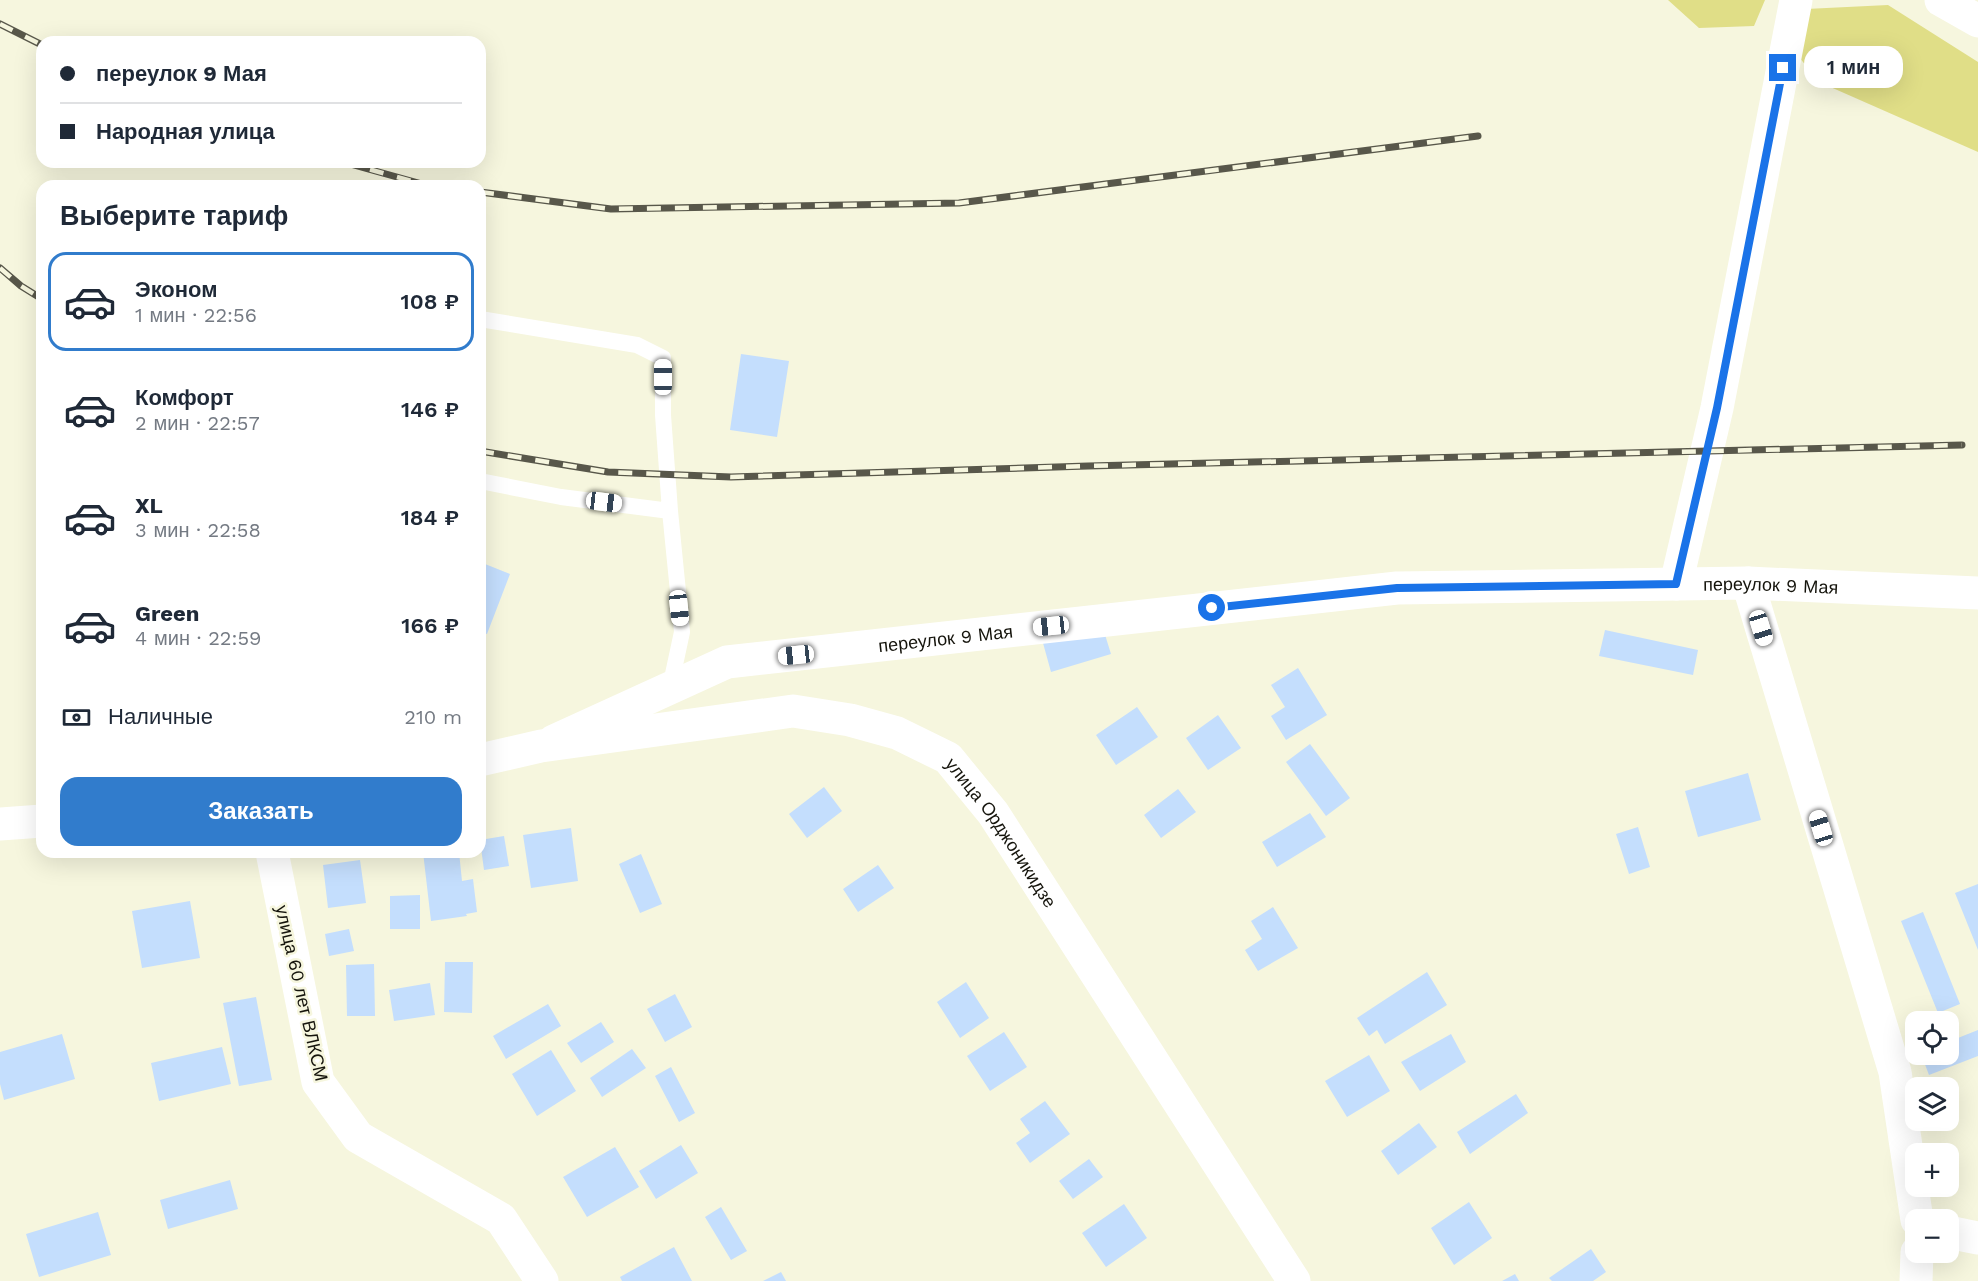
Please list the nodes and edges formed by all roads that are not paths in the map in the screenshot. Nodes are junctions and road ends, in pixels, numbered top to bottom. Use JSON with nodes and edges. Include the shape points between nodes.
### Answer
{"nodes":[{"id":1,"x":1796,"y":0,"type":"edge"},
{"id":2,"x":1941,"y":0,"type":"edge"},
{"id":3,"x":1978,"y":21,"type":"edge"},
{"id":4,"x":486,"y":320,"type":"edge"},
{"id":5,"x":486,"y":482,"type":"edge"},
{"id":6,"x":670,"y":511,"type":"junction"},
{"id":7,"x":1748,"y":583,"type":"junction"},
{"id":8,"x":1676,"y":584,"type":"junction"},
{"id":9,"x":1978,"y":593,"type":"edge"},
{"id":10,"x":670,"y":688,"type":"junction"},
{"id":11,"x":542,"y":746,"type":"junction"},
{"id":12,"x":486,"y":759,"type":"edge"},
{"id":13,"x":36,"y":821,"type":"edge"},
{"id":14,"x":0,"y":824,"type":"edge"},
{"id":15,"x":273,"y":858,"type":"edge"},
{"id":16,"x":1915,"y":1209,"type":"edge"},
{"id":17,"x":1959,"y":1235,"type":"edge"},
{"id":18,"x":1978,"y":1239,"type":"edge"},
{"id":19,"x":1917,"y":1263,"type":"edge"},
{"id":20,"x":542,"y":1281,"type":"edge"},
{"id":21,"x":1293,"y":1281,"type":"edge"},
{"id":22,"x":1916,"y":1281,"type":"edge"}],
"edges":[{"from":1,"to":8,"type":"street","via":[[1717,408]]},
{"from":2,"to":3,"type":"street"},
{"from":4,"to":6,"type":"lane","via":[[637,345],[663,358]]},
{"from":5,"to":6,"type":"lane","via":[[561,497]]},
{"from":6,"to":10,"type":"lane","via":[[681,632]]},
{"from":7,"to":8,"type":"street","name":"переулок 9 Мая"},
{"from":7,"to":9,"type":"street","name":"переулок 9 Мая"},
{"from":7,"to":16,"type":"street","via":[[1895,1072]]},
{"from":8,"to":10,"type":"street","name":"переулок 9 Мая","via":[[1386,589],[727,662]]},
{"from":10,"to":11,"type":"street","name":"переулок 9 Мая"},
{"from":11,"to":12,"type":"street","name":"улица Орджоникидзе"},
{"from":11,"to":21,"type":"street","name":"улица Орджоникидзе","via":[[793,711],[897,733],[948,758],[993,813]]},
{"from":13,"to":14,"type":"street"},
{"from":15,"to":20,"type":"street","name":"улица 60 лет ВЛКСМ","via":[[318,1082],[358,1137],[501,1219]]},
{"from":17,"to":18,"type":"street"},
{"from":19,"to":22,"type":"street"}]}
